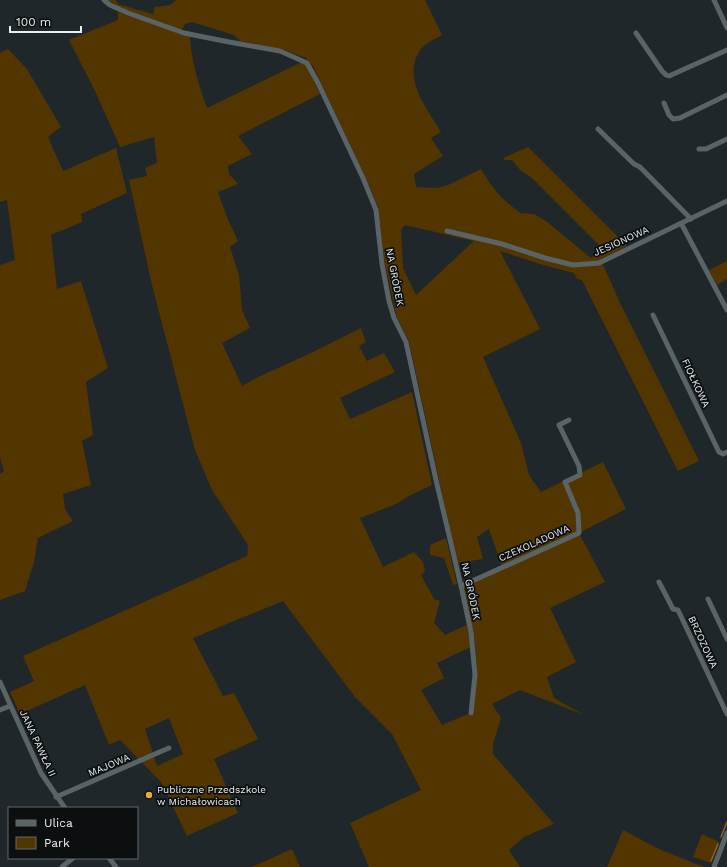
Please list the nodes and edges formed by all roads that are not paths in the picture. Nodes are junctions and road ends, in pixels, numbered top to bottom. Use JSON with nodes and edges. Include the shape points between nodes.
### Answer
{"nodes":[{"id":1,"x":104,"y":0,"type":"edge"},
{"id":2,"x":714,"y":0,"type":"edge"},
{"id":3,"x":726,"y":22,"type":"edge"},
{"id":4,"x":727,"y":28,"type":"edge"},
{"id":5,"x":636,"y":33,"type":"dead end"},
{"id":6,"x":727,"y":50,"type":"edge"},
{"id":7,"x":727,"y":95,"type":"edge"},
{"id":8,"x":664,"y":103,"type":"dead end"},
{"id":9,"x":598,"y":129,"type":"dead end"},
{"id":10,"x":727,"y":139,"type":"edge"},
{"id":11,"x":699,"y":149,"type":"dead end"},
{"id":12,"x":727,"y":201,"type":"edge"},
{"id":13,"x":691,"y":219,"type":"junction"},
{"id":14,"x":682,"y":223,"type":"junction"},
{"id":15,"x":447,"y":231,"type":"dead end"},
{"id":16,"x":727,"y":310,"type":"edge"},
{"id":17,"x":653,"y":315,"type":"dead end"},
{"id":18,"x":569,"y":420,"type":"dead end"},
{"id":19,"x":727,"y":452,"type":"edge"},
{"id":20,"x":659,"y":582,"type":"dead end"},
{"id":21,"x":461,"y":586,"type":"junction"},
{"id":22,"x":708,"y":599,"type":"dead end"},
{"id":23,"x":727,"y":639,"type":"edge"},
{"id":24,"x":0,"y":682,"type":"edge"},
{"id":25,"x":10,"y":706,"type":"junction"},
{"id":26,"x":0,"y":710,"type":"edge"},
{"id":27,"x":471,"y":713,"type":"dead end"},
{"id":28,"x":727,"y":714,"type":"edge"},
{"id":29,"x":169,"y":748,"type":"dead end"},
{"id":30,"x":56,"y":797,"type":"junction"},
{"id":31,"x":64,"y":807,"type":"edge"},
{"id":32,"x":727,"y":833,"type":"edge"},
{"id":33,"x":72,"y":859,"type":"edge"},
{"id":34,"x":110,"y":859,"type":"edge"},
{"id":35,"x":62,"y":867,"type":"edge"},
{"id":36,"x":116,"y":867,"type":"edge"},
{"id":37,"x":714,"y":867,"type":"edge"}],
"edges":[{"from":1,"to":21,"type":"street","name":"NA GRÓDEK","via":[[128,13],[184,32],[280,51],[307,63],[374,203],[389,301],[406,342]]},
{"from":2,"to":3,"type":"street"},
{"from":3,"to":4,"type":"street"},
{"from":5,"to":6,"type":"street","via":[[662,72],[669,76]]},
{"from":7,"to":8,"type":"street","via":[[673,119]]},
{"from":9,"to":13,"type":"street"},
{"from":10,"to":11,"type":"street","via":[[706,150]]},
{"from":12,"to":13,"type":"street","name":"JESIONOWA"},
{"from":13,"to":14,"type":"street","name":"JESIONOWA"},
{"from":14,"to":15,"type":"street","name":"JESIONOWA","via":[[599,263],[573,265]]},
{"from":14,"to":16,"type":"street"},
{"from":17,"to":19,"type":"street","name":"FIOŁKOWA","via":[[719,452]]},
{"from":18,"to":21,"type":"street","name":"CZEKOLADOWA","via":[[559,425],[579,466],[580,475],[565,482],[578,513],[579,532]]},
{"from":20,"to":28,"type":"street","name":"BRZOZOWA","via":[[672,609],[678,610]]},
{"from":21,"to":27,"type":"street","name":"NA GRÓDEK","via":[[474,654],[475,675]]},
{"from":22,"to":23,"type":"street"},
{"from":24,"to":25,"type":"street","name":"JANA PAWŁA II"},
{"from":25,"to":26,"type":"street"},
{"from":25,"to":30,"type":"street","name":"JANA PAWŁA II","via":[[41,773]]},
{"from":29,"to":30,"type":"street","name":"MAJOWA"},
{"from":30,"to":31,"type":"street","name":"JANA PAWŁA II"},
{"from":32,"to":37,"type":"street"},
{"from":33,"to":35,"type":"street"},
{"from":34,"to":36,"type":"street"}]}
